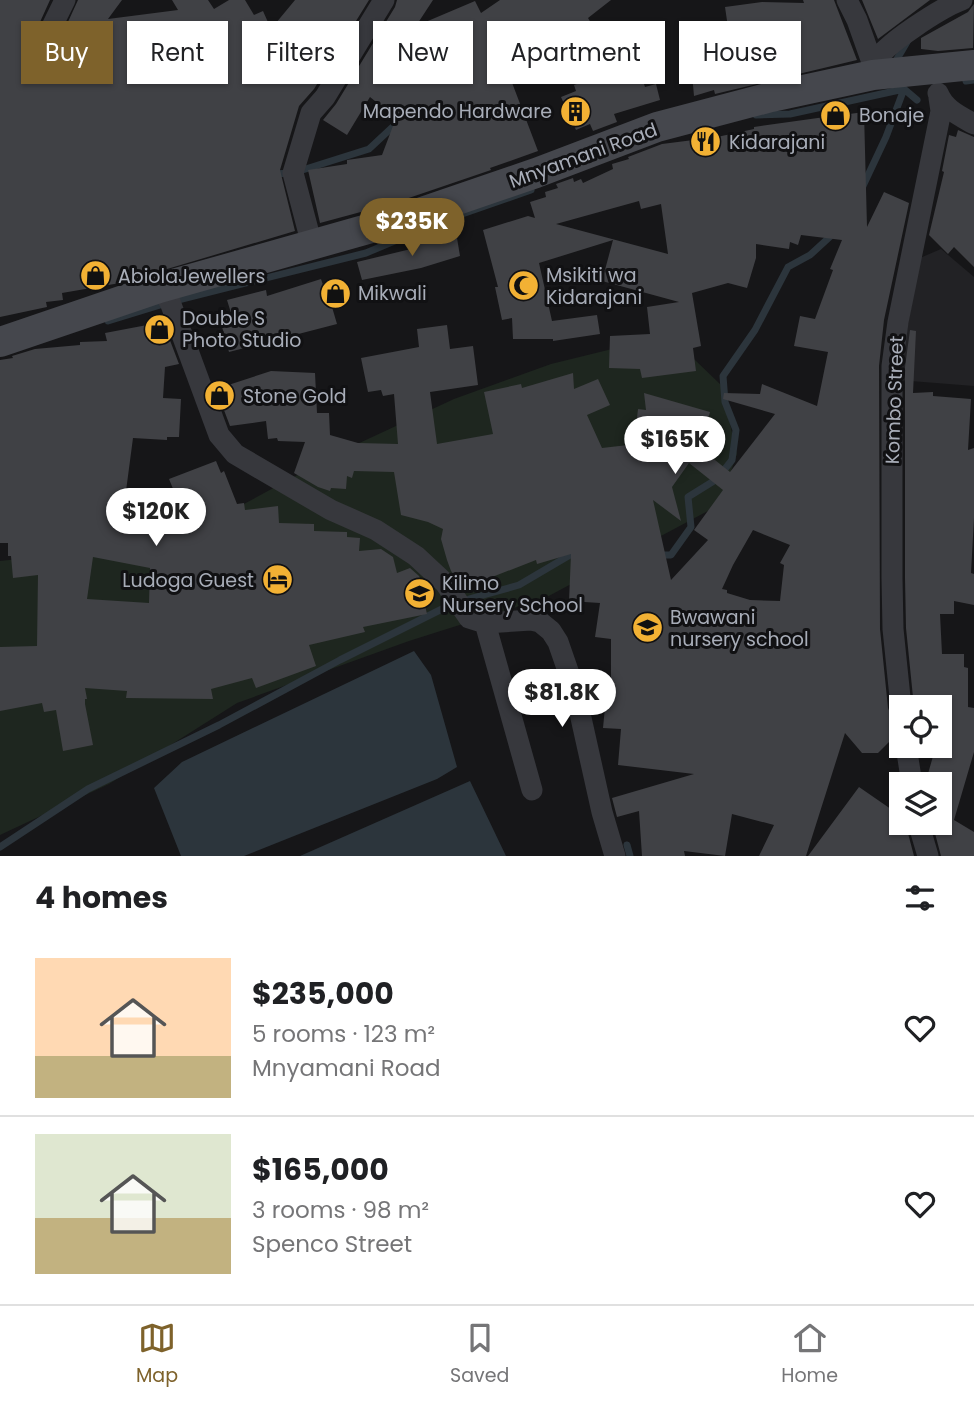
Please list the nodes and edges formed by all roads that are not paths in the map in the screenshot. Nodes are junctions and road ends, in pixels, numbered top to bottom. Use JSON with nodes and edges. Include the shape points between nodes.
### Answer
{"nodes":[{"id":1,"x":65,"y":0,"type":"edge"},
{"id":2,"x":384,"y":0,"type":"edge"},
{"id":3,"x":847,"y":0,"type":"edge"},
{"id":4,"x":962,"y":0,"type":"edge"},
{"id":5,"x":55,"y":21,"type":"edge"},
{"id":6,"x":974,"y":65,"type":"edge"},
{"id":7,"x":932,"y":68,"type":"junction"},
{"id":8,"x":873,"y":70,"type":"junction"},
{"id":9,"x":939,"y":98,"type":"junction"},
{"id":10,"x":974,"y":124,"type":"edge"},
{"id":11,"x":312,"y":246,"type":"junction"},
{"id":12,"x":159,"y":288,"type":"junction"},
{"id":13,"x":0,"y":342,"type":"edge"},
{"id":14,"x":485,"y":623,"type":"junction"},
{"id":15,"x":900,"y":695,"type":"edge"},
{"id":16,"x":532,"y":790,"type":"dead end"},
{"id":17,"x":922,"y":835,"type":"edge"},
{"id":18,"x":615,"y":856,"type":"edge"},
{"id":19,"x":928,"y":856,"type":"edge"}],
"edges":[{"from":1,"to":5,"type":"street"},
{"from":2,"to":11,"type":"street","via":[[311,113],[293,173]]},
{"from":3,"to":8,"type":"street"},
{"from":4,"to":8,"type":"street","via":[[924,19],[881,54]]},
{"from":6,"to":7,"type":"street","name":"Mnyamani Road"},
{"from":7,"to":8,"type":"street","name":"Mnyamani Road"},
{"from":7,"to":9,"type":"street","name":"Kombo Street"},
{"from":8,"to":11,"type":"street","name":"Mnyamani Road","via":[[657,127],[536,173]]},
{"from":9,"to":10,"type":"street"},
{"from":9,"to":15,"type":"street","name":"Kombo Street","via":[[941,111],[892,366],[893,629]]},
{"from":11,"to":12,"type":"street","name":"Mnyamani Road"},
{"from":12,"to":13,"type":"street","name":"Mnyamani Road"},
{"from":12,"to":14,"type":"street","via":[[170,302],[219,435],[235,454],[416,556],[444,583],[463,613]]},
{"from":14,"to":16,"type":"street"},
{"from":14,"to":18,"type":"street","via":[[540,622],[558,642],[575,691]]},
{"from":17,"to":19,"type":"street"}]}
